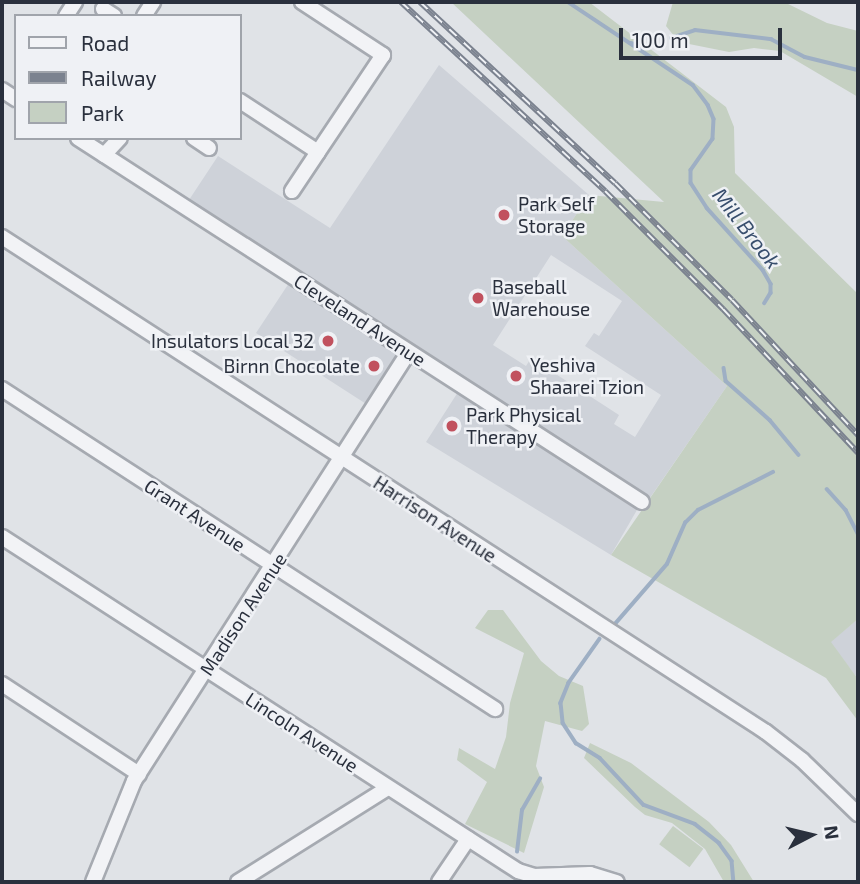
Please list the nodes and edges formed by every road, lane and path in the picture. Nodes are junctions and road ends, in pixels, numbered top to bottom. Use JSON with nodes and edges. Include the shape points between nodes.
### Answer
{"nodes":[{"id":1,"x":302,"y":2,"type":"edge"},
{"id":2,"x":242,"y":102,"type":"edge"},
{"id":3,"x":89,"y":140,"type":"edge"},
{"id":4,"x":197,"y":140,"type":"edge"},
{"id":5,"x":111,"y":144,"type":"edge"},
{"id":6,"x":209,"y":148,"type":"dead end"},
{"id":7,"x":318,"y":152,"type":"junction"},
{"id":8,"x":292,"y":191,"type":"dead end"},
{"id":9,"x":2,"y":237,"type":"edge"},
{"id":10,"x":408,"y":353,"type":"junction"},
{"id":11,"x":2,"y":389,"type":"edge"},
{"id":12,"x":343,"y":459,"type":"junction"},
{"id":13,"x":642,"y":502,"type":"dead end"},
{"id":14,"x":2,"y":537,"type":"edge"},
{"id":15,"x":275,"y":566,"type":"junction"},
{"id":16,"x":207,"y":669,"type":"junction"},
{"id":17,"x":2,"y":684,"type":"edge"},
{"id":18,"x":495,"y":709,"type":"dead end"},
{"id":19,"x":139,"y":774,"type":"junction"},
{"id":20,"x":388,"y":788,"type":"junction"},
{"id":21,"x":858,"y":814,"type":"edge"},
{"id":22,"x":468,"y":839,"type":"junction"},
{"id":23,"x":93,"y":882,"type":"edge"},
{"id":24,"x":238,"y":882,"type":"edge"},
{"id":25,"x":439,"y":882,"type":"edge"},
{"id":26,"x":617,"y":882,"type":"edge"}],
"edges":[{"from":1,"to":7,"type":"street","via":[[383,55]]},
{"from":2,"to":7,"type":"street"},
{"from":3,"to":5,"type":"street","name":"Cleveland Avenue"},
{"from":4,"to":6,"type":"street"},
{"from":5,"to":10,"type":"street","name":"Cleveland Avenue"},
{"from":7,"to":8,"type":"street"},
{"from":9,"to":12,"type":"street","name":"Harrison Avenue"},
{"from":10,"to":12,"type":"street","name":"Madison Avenue"},
{"from":10,"to":13,"type":"street","name":"Cleveland Avenue"},
{"from":11,"to":15,"type":"street","name":"Grant Avenue"},
{"from":12,"to":15,"type":"street","name":"Madison Avenue"},
{"from":12,"to":21,"type":"street","name":"Harrison Avenue","via":[[765,733],[802,760]]},
{"from":14,"to":16,"type":"street","name":"Lincoln Avenue"},
{"from":15,"to":16,"type":"street","name":"Madison Avenue"},
{"from":15,"to":18,"type":"street","name":"Grant Avenue"},
{"from":16,"to":19,"type":"street","name":"Madison Avenue"},
{"from":16,"to":20,"type":"street","name":"Lincoln Avenue"},
{"from":17,"to":19,"type":"street"},
{"from":19,"to":23,"type":"street","name":"Madison Avenue"},
{"from":20,"to":22,"type":"street","name":"Lincoln Avenue"},
{"from":20,"to":24,"type":"street"},
{"from":22,"to":25,"type":"street"},
{"from":22,"to":26,"type":"street","name":"Lincoln Avenue","via":[[526,874],[590,874]]}]}
